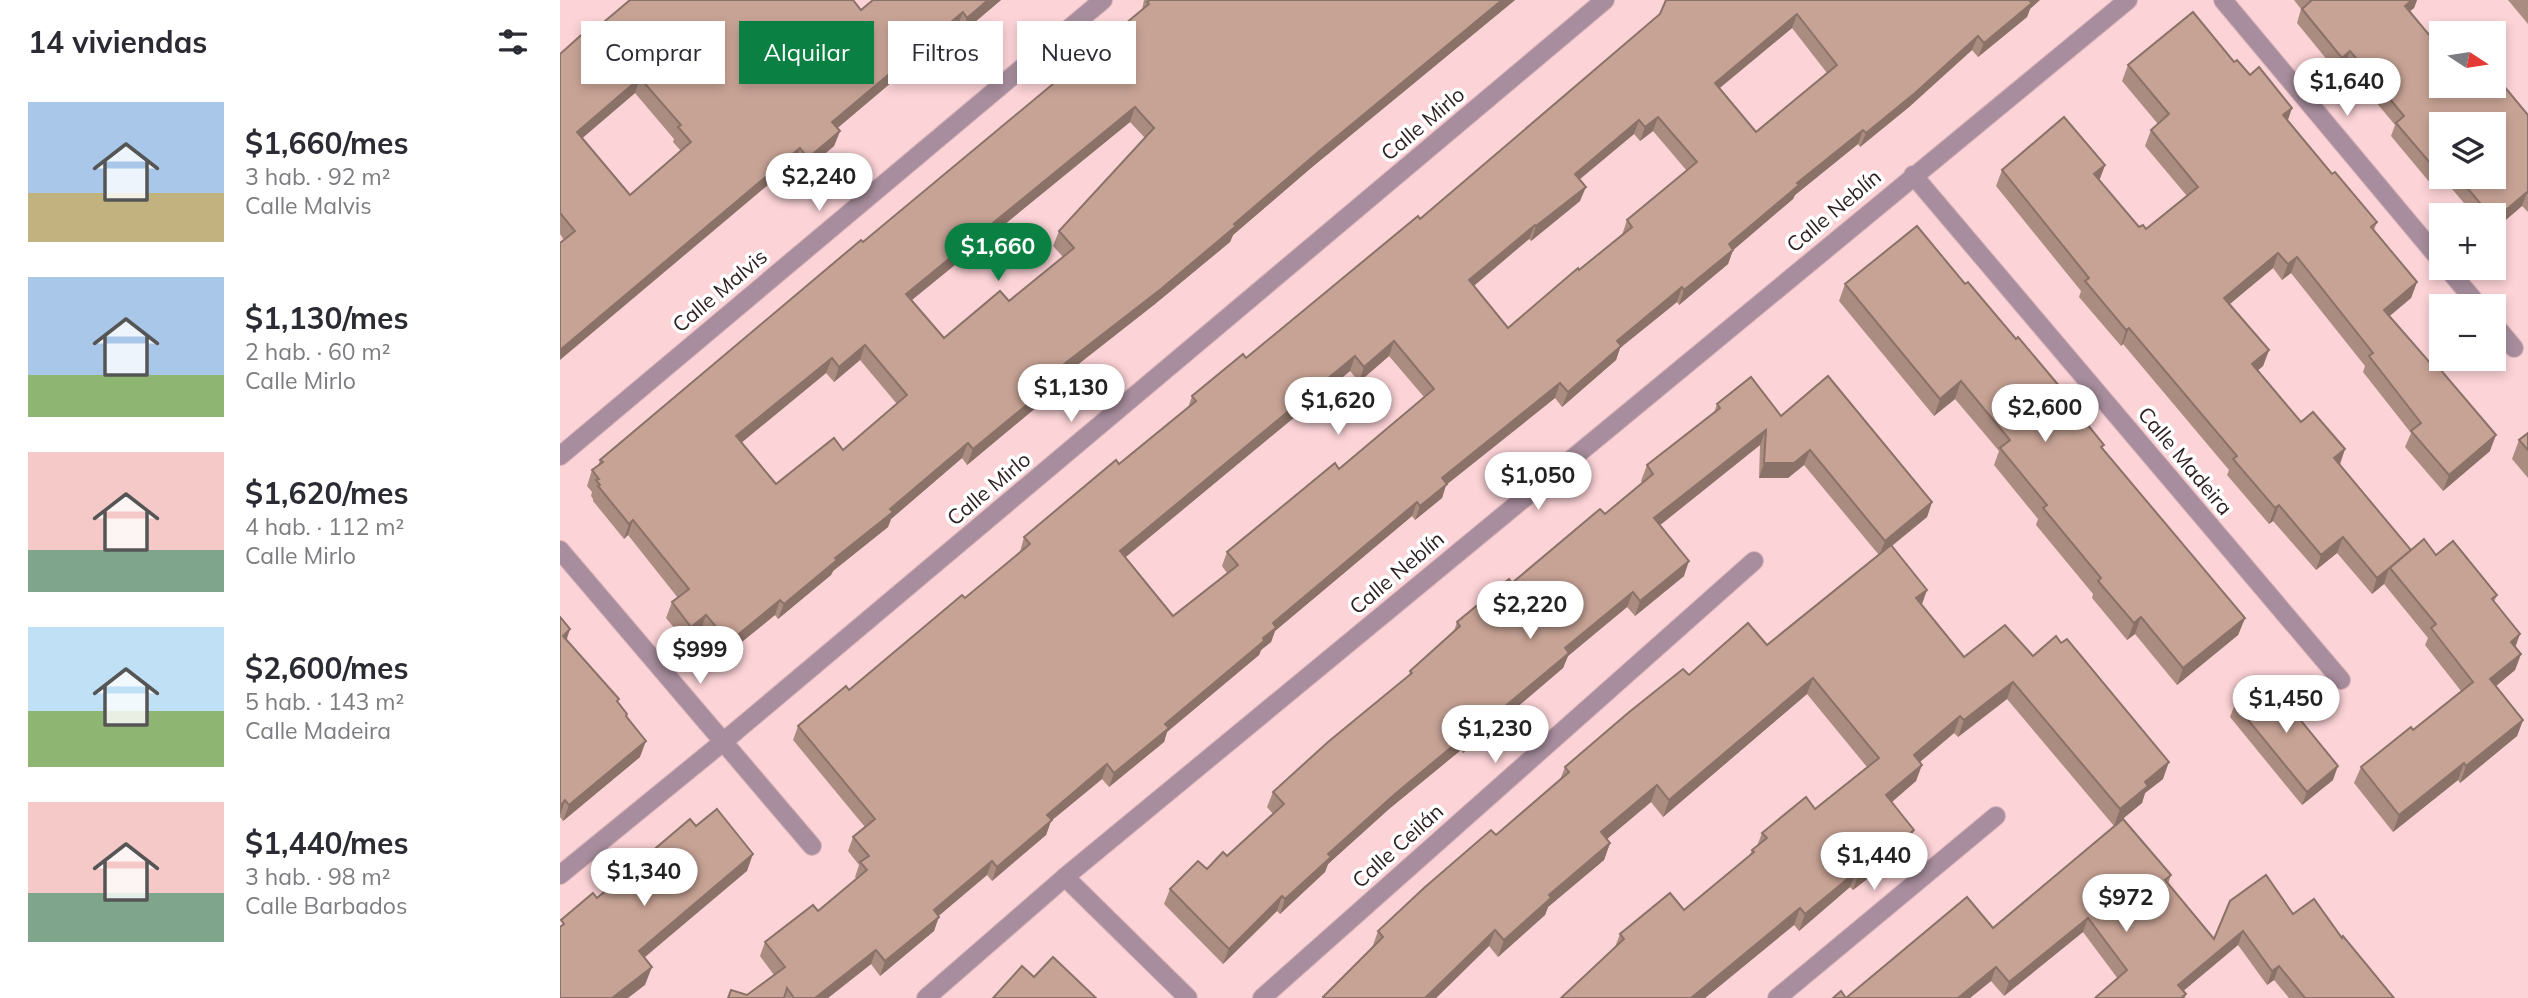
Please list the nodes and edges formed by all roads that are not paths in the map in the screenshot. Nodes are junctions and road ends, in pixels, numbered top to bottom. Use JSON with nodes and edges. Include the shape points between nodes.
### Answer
{"nodes":[{"id":1,"x":1103,"y":0,"type":"edge"},
{"id":2,"x":1605,"y":0,"type":"edge"},
{"id":3,"x":2127,"y":0,"type":"edge"},
{"id":4,"x":2223,"y":0,"type":"edge"},
{"id":5,"x":1913,"y":175,"type":"junction"},
{"id":6,"x":2429,"y":247,"type":"edge"},
{"id":7,"x":2457,"y":280,"type":"edge"},
{"id":8,"x":2469,"y":294,"type":"edge"},
{"id":9,"x":2506,"y":338,"type":"edge"},
{"id":10,"x":2514,"y":348,"type":"dead end"},
{"id":11,"x":560,"y":456,"type":"edge"},
{"id":12,"x":560,"y":550,"type":"edge"},
{"id":13,"x":1754,"y":561,"type":"dead end"},
{"id":14,"x":2340,"y":680,"type":"dead end"},
{"id":15,"x":723,"y":742,"type":"junction"},
{"id":16,"x":1996,"y":816,"type":"dead end"},
{"id":17,"x":811,"y":846,"type":"dead end"},
{"id":18,"x":560,"y":875,"type":"edge"},
{"id":19,"x":1065,"y":877,"type":"junction"},
{"id":20,"x":926,"y":998,"type":"edge"},
{"id":21,"x":1188,"y":998,"type":"edge"},
{"id":22,"x":1262,"y":998,"type":"edge"},
{"id":23,"x":1777,"y":998,"type":"edge"}],
"edges":[{"from":1,"to":11,"type":"street","name":"Calle Malvis"},
{"from":2,"to":15,"type":"street","name":"Calle Mirlo"},
{"from":3,"to":5,"type":"street","name":"Calle Neblín"},
{"from":4,"to":6,"type":"street"},
{"from":5,"to":14,"type":"street","name":"Calle Madeira"},
{"from":5,"to":19,"type":"street","name":"Calle Neblín"},
{"from":7,"to":8,"type":"street"},
{"from":9,"to":10,"type":"street"},
{"from":12,"to":15,"type":"street"},
{"from":13,"to":22,"type":"street","name":"Calle Ceilán"},
{"from":15,"to":17,"type":"street"},
{"from":15,"to":18,"type":"street","name":"Calle Mirlo"},
{"from":16,"to":23,"type":"street"},
{"from":19,"to":20,"type":"street","name":"Calle Neblín"},
{"from":19,"to":21,"type":"street"}]}
